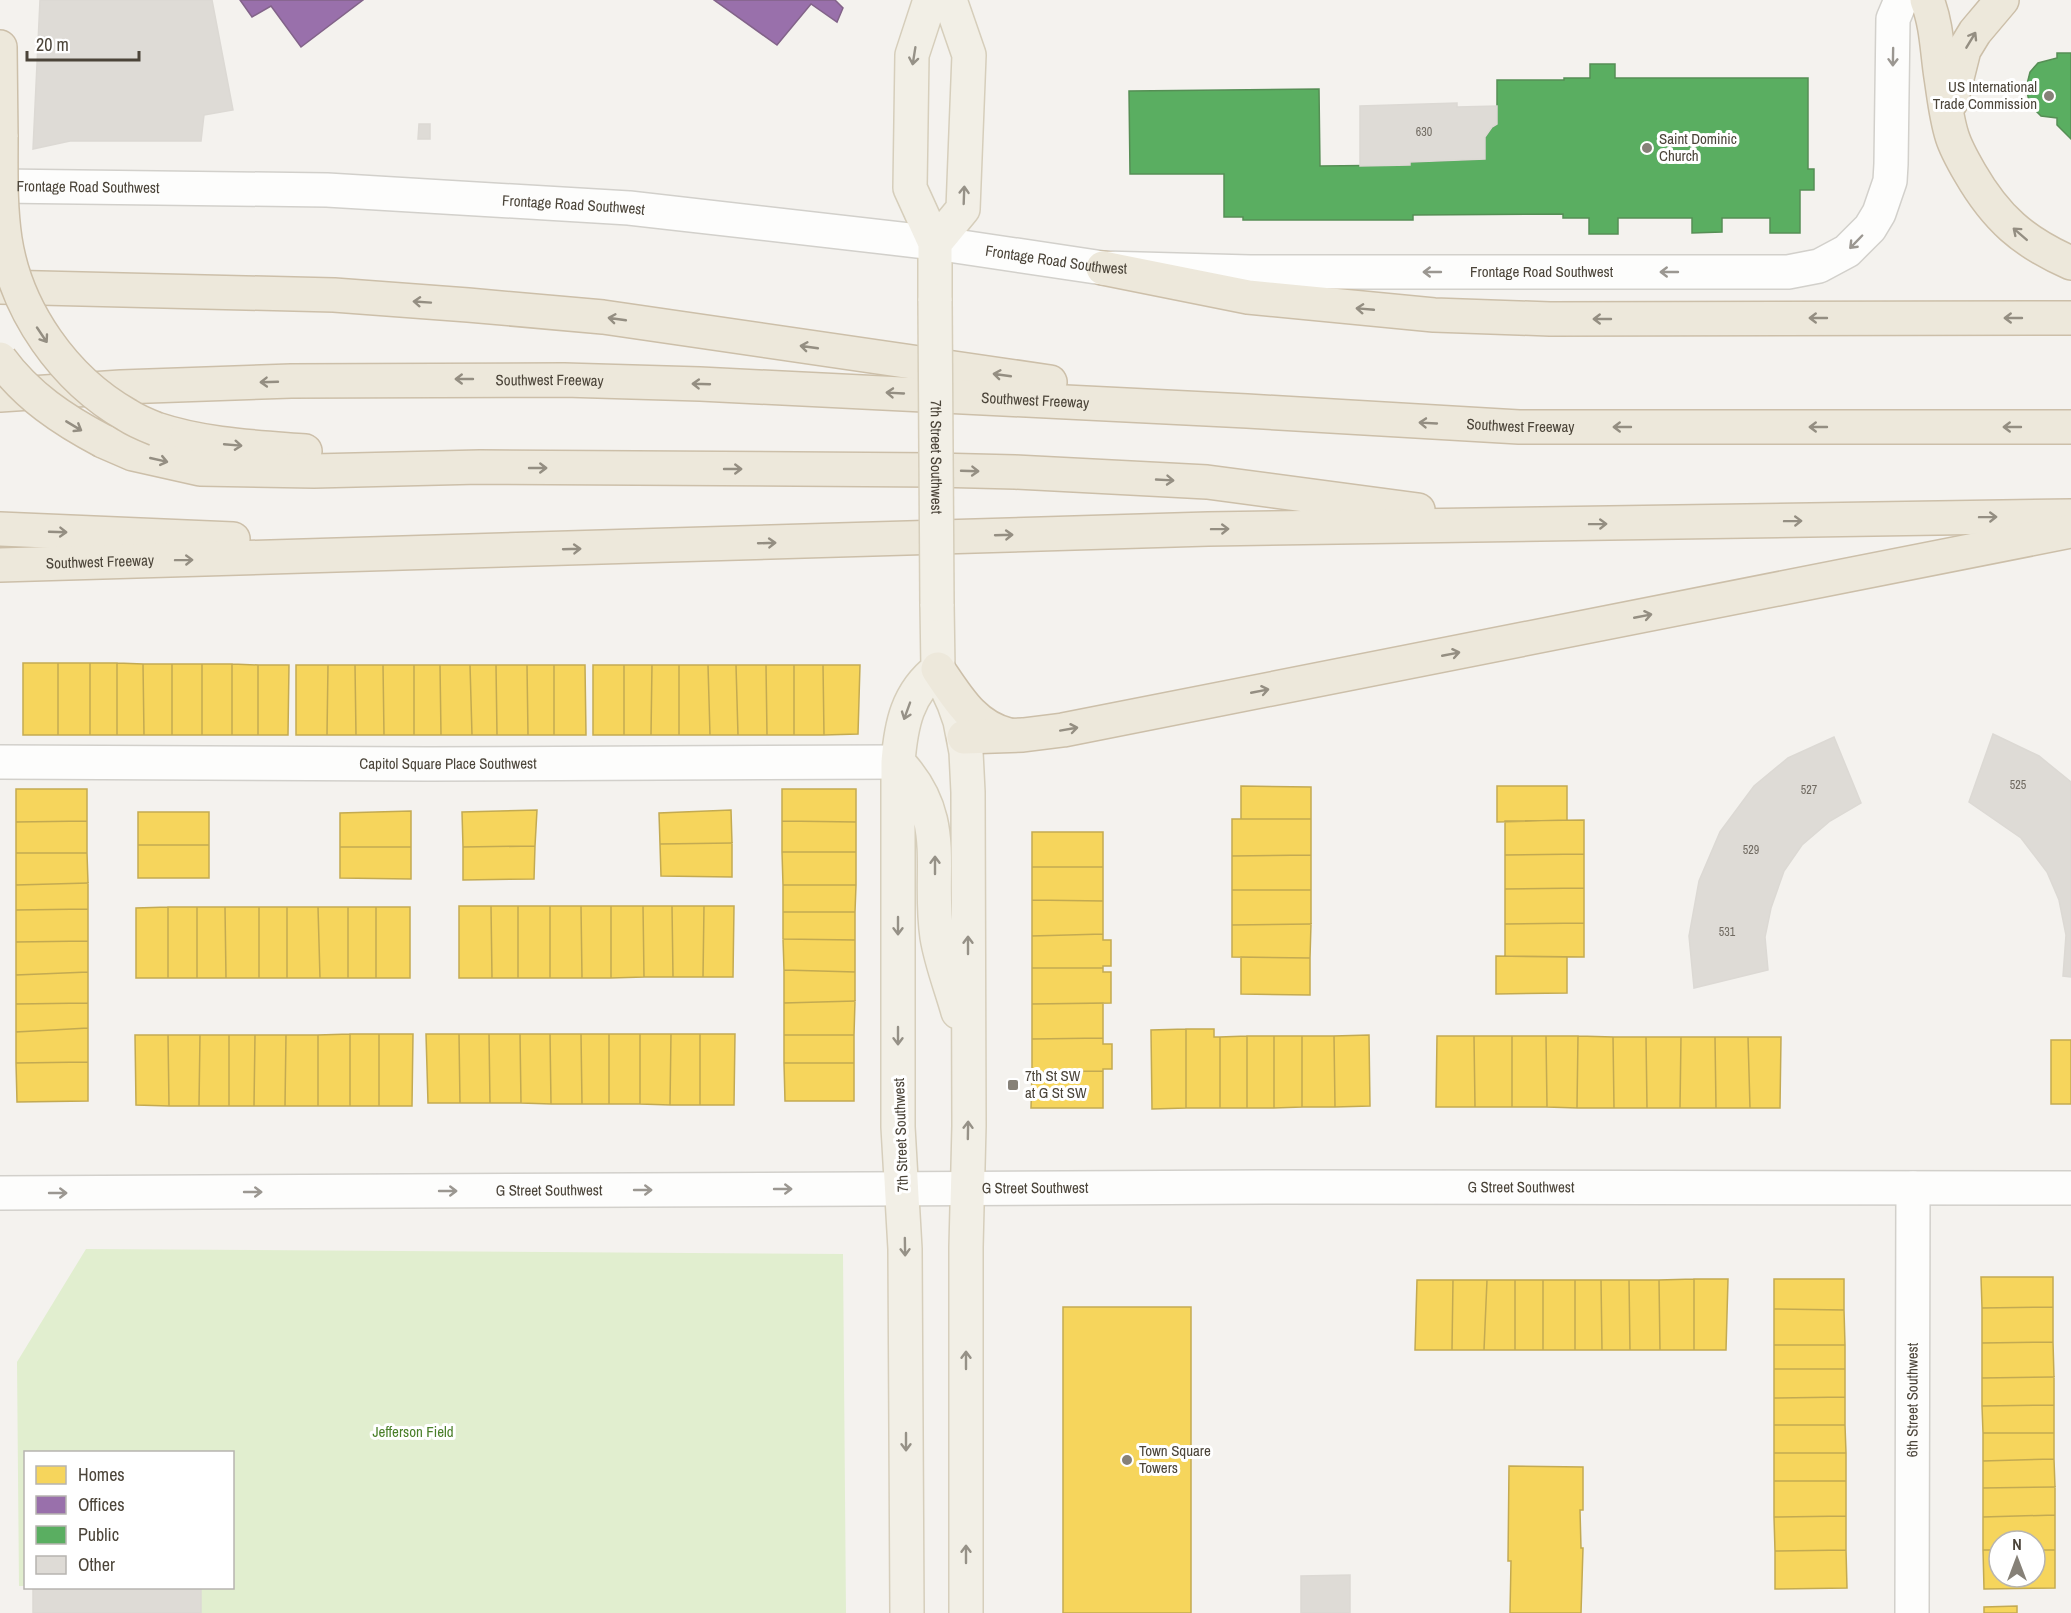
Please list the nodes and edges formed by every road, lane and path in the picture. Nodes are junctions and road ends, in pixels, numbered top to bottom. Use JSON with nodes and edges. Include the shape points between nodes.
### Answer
{"nodes":[{"id":1,"x":930,"y":0,"type":"edge"},
{"id":2,"x":950,"y":0,"type":"edge"},
{"id":3,"x":1901,"y":0,"type":"edge"},
{"id":4,"x":1927,"y":0,"type":"edge"},
{"id":5,"x":2002,"y":0,"type":"edge"},
{"id":6,"x":0,"y":47,"type":"edge"},
{"id":7,"x":1948,"y":115,"type":"junction"},
{"id":8,"x":1,"y":138,"type":"edge"},
{"id":9,"x":0,"y":186,"type":"edge"},
{"id":10,"x":935,"y":243,"type":"junction"},
{"id":11,"x":2071,"y":263,"type":"edge"},
{"id":12,"x":1103,"y":268,"type":"junction"},
{"id":13,"x":0,"y":287,"type":"edge"},
{"id":14,"x":2071,"y":318,"type":"edge"},
{"id":15,"x":0,"y":359,"type":"edge"},
{"id":16,"x":0,"y":395,"type":"edge"},
{"id":17,"x":1247,"y":411,"type":"junction"},
{"id":18,"x":2071,"y":427,"type":"edge"},
{"id":19,"x":480,"y":468,"type":"junction"},
{"id":20,"x":2071,"y":516,"type":"edge"},
{"id":21,"x":1540,"y":525,"type":"junction"},
{"id":22,"x":0,"y":529,"type":"edge"},
{"id":23,"x":2071,"y":531,"type":"edge"},
{"id":24,"x":514,"y":551,"type":"junction"},
{"id":25,"x":0,"y":565,"type":"edge"},
{"id":26,"x":938,"y":669,"type":"junction"},
{"id":27,"x":1011,"y":735,"type":"junction"},
{"id":28,"x":964,"y":737,"type":"junction"},
{"id":29,"x":0,"y":762,"type":"edge"},
{"id":30,"x":898,"y":762,"type":"junction"},
{"id":31,"x":968,"y":1046,"type":"junction"},
{"id":32,"x":903,"y":1188,"type":"junction"},
{"id":33,"x":967,"y":1188,"type":"junction"},
{"id":34,"x":1913,"y":1188,"type":"junction"},
{"id":35,"x":2071,"y":1188,"type":"edge"},
{"id":36,"x":0,"y":1193,"type":"edge"},
{"id":37,"x":907,"y":1613,"type":"edge"},
{"id":38,"x":966,"y":1613,"type":"edge"},
{"id":39,"x":1912,"y":1613,"type":"edge"}],
"edges":[{"from":1,"to":10,"type":"main road","name":"7th Street Southwest","one_way":true,"via":[[912,56],[910,188]]},
{"from":10,"to":2,"type":"main road","one_way":true,"via":[[963,209],[969,55]]},
{"from":3,"to":12,"type":"street","name":"Frontage Road Southwest","one_way":true,"via":[[1893,19],[1890,181],[1870,228],[1847,251],[1819,266],[1776,272],[1250,272]]},
{"from":4,"to":7,"type":"highway","via":[[1934,16]]},
{"from":7,"to":5,"type":"highway","one_way":true,"via":[[1964,50]]},
{"from":6,"to":8,"type":"highway"},
{"from":11,"to":7,"type":"highway","one_way":true,"via":[[2027,240],[1989,204],[1962,159]]},
{"from":8,"to":19,"type":"highway","one_way":true,"bridge":true,"via":[[5,240],[26,306],[57,356],[100,397],[127,416],[183,438],[215,443]]},
{"from":9,"to":10,"type":"street","name":"Frontage Road Southwest","via":[[327,190],[464,197],[629,208]]},
{"from":10,"to":12,"type":"street","name":"Frontage Road Southwest"},
{"from":10,"to":26,"type":"main road","name":"7th Street Southwest","bridge":true},
{"from":14,"to":12,"type":"highway","one_way":true,"via":[[1550,319],[1434,315],[1248,297]]},
{"from":17,"to":13,"type":"highway","one_way":true,"via":[[603,317],[334,295]]},
{"from":15,"to":19,"type":"highway","one_way":true,"bridge":true,"via":[[53,412],[103,441],[134,454],[200,469]]},
{"from":17,"to":16,"type":"highway","name":"Southwest Freeway","one_way":true,"via":[[564,380],[280,381]]},
{"from":18,"to":17,"type":"highway","name":"Southwest Freeway","one_way":true,"via":[[1519,427]]},
{"from":19,"to":21,"type":"highway","one_way":true,"via":[[934,470],[1207,482]]},
{"from":21,"to":20,"type":"highway","name":"Southwest Freeway","one_way":true},
{"from":24,"to":21,"type":"highway","name":"Southwest Freeway","one_way":true,"via":[[1209,529]]},
{"from":22,"to":24,"type":"highway","one_way":true},
{"from":27,"to":23,"type":"highway","one_way":true,"via":[[1075,728]]},
{"from":25,"to":24,"type":"highway","name":"Southwest Freeway","one_way":true},
{"from":26,"to":27,"type":"highway","via":[[961,704],[980,722]]},
{"from":26,"to":28,"type":"main road","name":"7th Street Southwest"},
{"from":26,"to":30,"type":"main road","name":"7th Street Southwest","one_way":true,"via":[[921,684],[909,705]]},
{"from":27,"to":28,"type":"highway"},
{"from":31,"to":28,"type":"main road","name":"7th Street Southwest","one_way":true,"via":[[969,837]]},
{"from":29,"to":30,"type":"street","name":"Capitol Square Place Southwest"},
{"from":31,"to":30,"type":"main road","one_way":true,"via":[[937,938],[932,822],[914,780]]},
{"from":30,"to":32,"type":"main road","name":"7th Street Southwest","one_way":true,"via":[[898,1127]]},
{"from":33,"to":31,"type":"main road","name":"7th Street Southwest","one_way":true},
{"from":32,"to":33,"type":"street","name":"G Street Southwest"},
{"from":36,"to":32,"type":"street","name":"G Street Southwest","one_way":true},
{"from":32,"to":37,"type":"main road","name":"7th Street Southwest","one_way":true},
{"from":33,"to":34,"type":"street","name":"G Street Southwest"},
{"from":38,"to":33,"type":"main road","name":"7th Street Southwest","one_way":true},
{"from":34,"to":35,"type":"street","name":"G Street Southwest"},
{"from":34,"to":39,"type":"street","name":"6th Street Southwest"}]}
